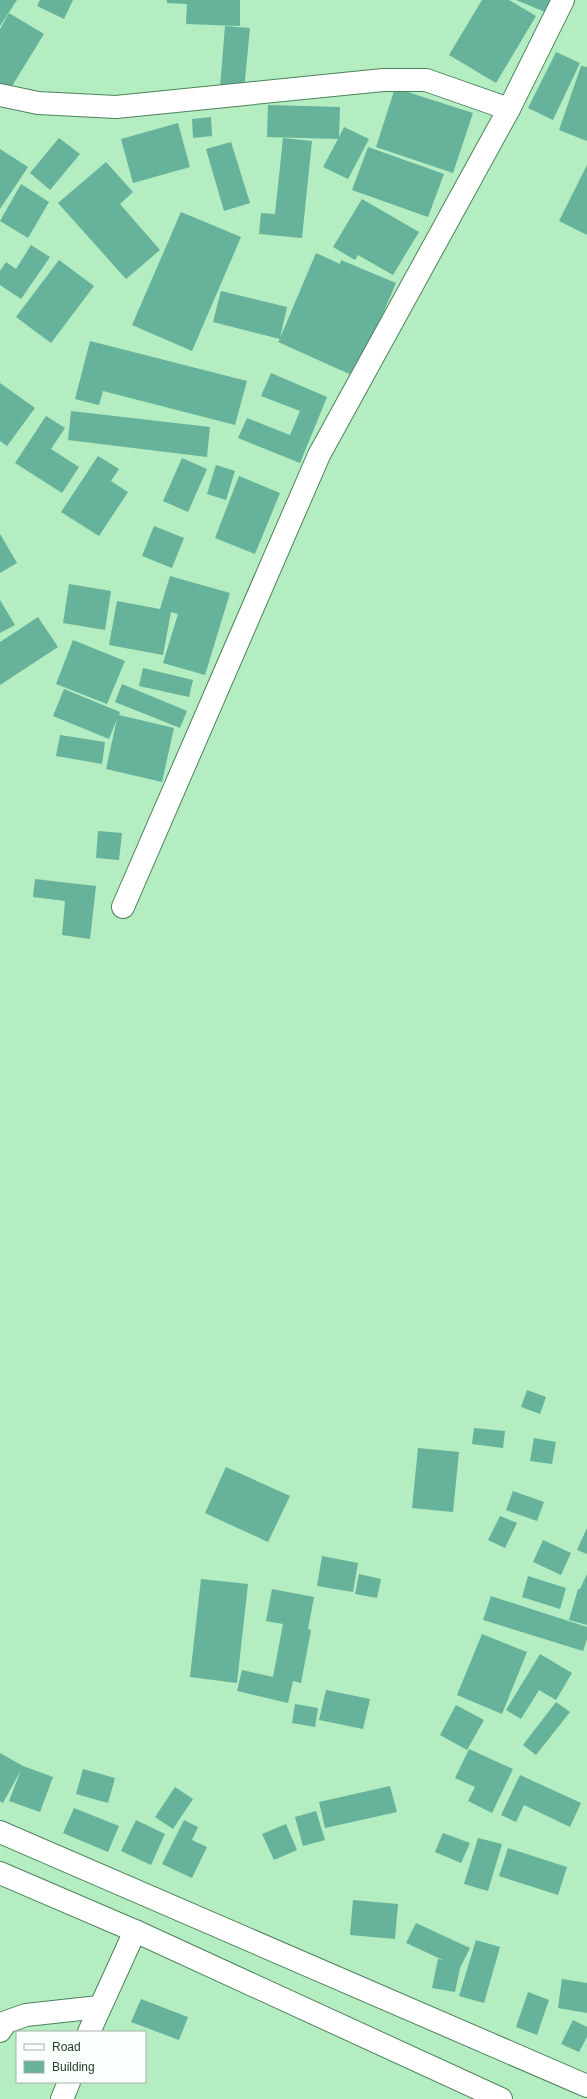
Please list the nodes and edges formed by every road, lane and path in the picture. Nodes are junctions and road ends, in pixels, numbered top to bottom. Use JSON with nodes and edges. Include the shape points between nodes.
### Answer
{"nodes":[{"id":1,"x":563,"y":0,"type":"edge"},
{"id":2,"x":0,"y":95,"type":"edge"},
{"id":3,"x":509,"y":109,"type":"junction"},
{"id":4,"x":123,"y":907,"type":"dead end"},
{"id":5,"x":0,"y":1832,"type":"edge"},
{"id":6,"x":0,"y":1873,"type":"edge"},
{"id":7,"x":135,"y":1932,"type":"junction"},
{"id":8,"x":99,"y":2007,"type":"junction"},
{"id":9,"x":89,"y":2031,"type":"edge"},
{"id":10,"x":0,"y":2032,"type":"edge"},
{"id":11,"x":69,"y":2083,"type":"edge"},
{"id":12,"x":587,"y":2086,"type":"edge"},
{"id":13,"x":62,"y":2099,"type":"edge"},
{"id":14,"x":500,"y":2099,"type":"edge"}],
"edges":[{"from":1,"to":3,"type":"street"},
{"from":2,"to":3,"type":"street","via":[[38,103],[116,107],[383,80],[426,80]]},
{"from":3,"to":4,"type":"street","via":[[319,455]]},
{"from":5,"to":12,"type":"street"},
{"from":6,"to":7,"type":"street"},
{"from":7,"to":8,"type":"street"},
{"from":7,"to":14,"type":"street"},
{"from":8,"to":9,"type":"street"},
{"from":8,"to":10,"type":"street","via":[[26,2015],[6,2022]]},
{"from":11,"to":13,"type":"street"}]}
